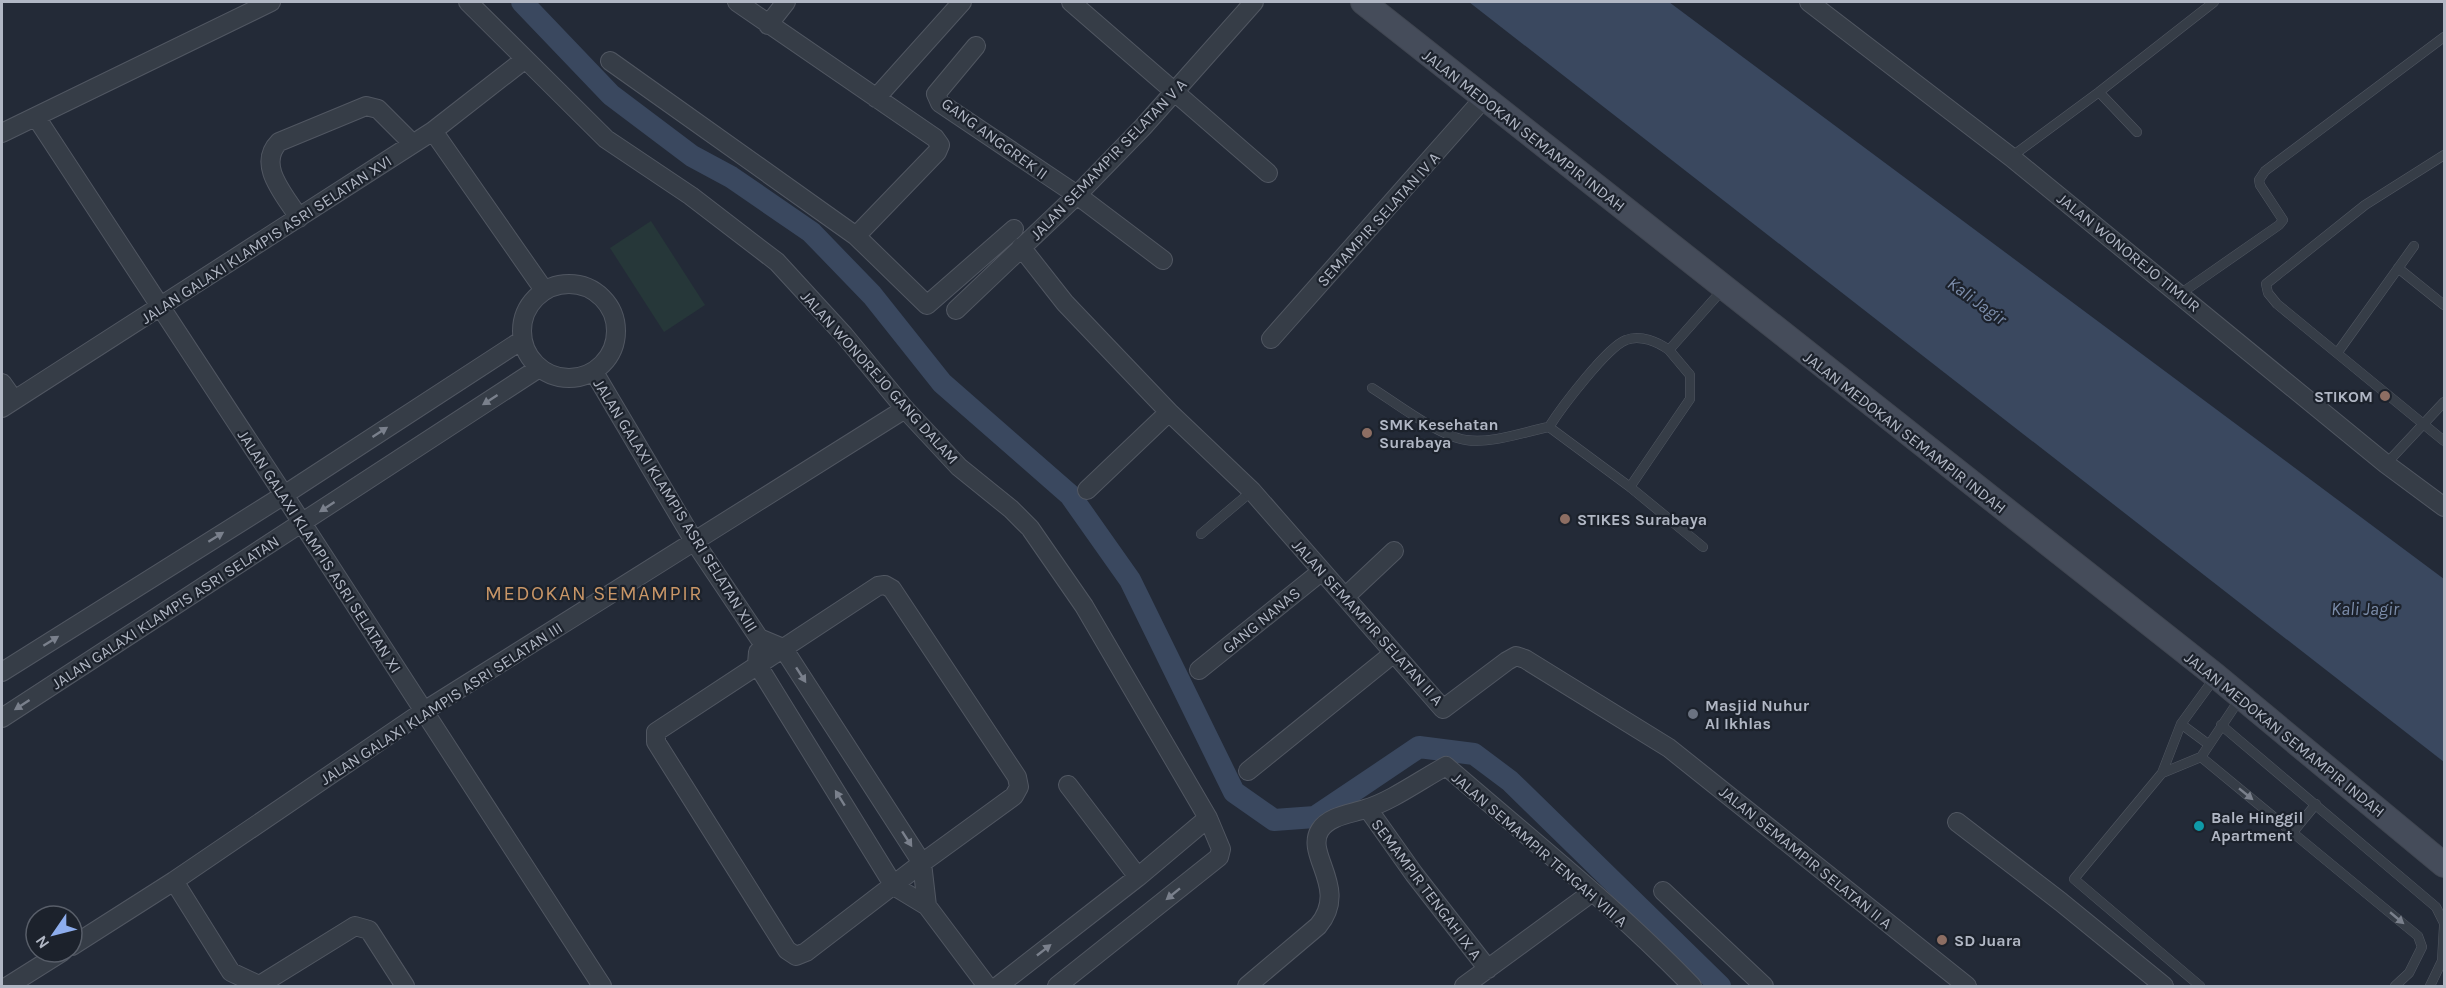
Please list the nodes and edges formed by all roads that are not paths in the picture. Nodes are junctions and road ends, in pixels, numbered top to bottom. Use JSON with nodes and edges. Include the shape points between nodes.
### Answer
{"nodes":[{"id":1,"x":271,"y":2,"type":"edge"},
{"id":2,"x":468,"y":2,"type":"edge"},
{"id":3,"x":737,"y":2,"type":"edge"},
{"id":4,"x":962,"y":2,"type":"edge"},
{"id":5,"x":1071,"y":2,"type":"edge"},
{"id":6,"x":1254,"y":2,"type":"edge"},
{"id":7,"x":1364,"y":2,"type":"edge"},
{"id":8,"x":1809,"y":2,"type":"edge"},
{"id":9,"x":2214,"y":2,"type":"edge"},
{"id":10,"x":775,"y":10,"type":"edge"},
{"id":11,"x":2445,"y":36,"type":"edge"},
{"id":12,"x":976,"y":46,"type":"dead end"},
{"id":13,"x":525,"y":60,"type":"junction"},
{"id":14,"x":610,"y":61,"type":"dead end"},
{"id":15,"x":1175,"y":92,"type":"junction"},
{"id":16,"x":2099,"y":92,"type":"junction"},
{"id":17,"x":876,"y":98,"type":"junction"},
{"id":18,"x":1484,"y":98,"type":"junction"},
{"id":19,"x":36,"y":117,"type":"junction"},
{"id":20,"x":433,"y":131,"type":"junction"},
{"id":21,"x":2137,"y":132,"type":"dead end"},
{"id":22,"x":2,"y":133,"type":"edge"},
{"id":23,"x":413,"y":144,"type":"junction"},
{"id":24,"x":2445,"y":155,"type":"edge"},
{"id":25,"x":2011,"y":157,"type":"junction"},
{"id":26,"x":1268,"y":173,"type":"dead end"},
{"id":27,"x":1077,"y":195,"type":"junction"},
{"id":28,"x":299,"y":218,"type":"junction"},
{"id":29,"x":1014,"y":229,"type":"dead end"},
{"id":30,"x":856,"y":236,"type":"junction"},
{"id":31,"x":2414,"y":246,"type":"dead end"},
{"id":32,"x":1021,"y":247,"type":"junction"},
{"id":33,"x":1163,"y":260,"type":"dead end"},
{"id":34,"x":2398,"y":268,"type":"junction"},
{"id":35,"x":1724,"y":288,"type":"junction"},
{"id":36,"x":544,"y":290,"type":"junction"},
{"id":37,"x":2180,"y":294,"type":"junction"},
{"id":38,"x":2445,"y":305,"type":"edge"},
{"id":39,"x":161,"y":306,"type":"junction"},
{"id":40,"x":956,"y":310,"type":"dead end"},
{"id":41,"x":1271,"y":339,"type":"dead end"},
{"id":42,"x":522,"y":340,"type":"junction"},
{"id":43,"x":1669,"y":350,"type":"junction"},
{"id":44,"x":2338,"y":352,"type":"junction"},
{"id":45,"x":539,"y":368,"type":"junction"},
{"id":46,"x":594,"y":372,"type":"junction"},
{"id":47,"x":2,"y":383,"type":"edge"},
{"id":48,"x":1372,"y":388,"type":"dead end"},
{"id":49,"x":2445,"y":402,"type":"edge"},
{"id":50,"x":8,"y":404,"type":"edge"},
{"id":51,"x":905,"y":409,"type":"junction"},
{"id":52,"x":1169,"y":412,"type":"junction"},
{"id":53,"x":2424,"y":424,"type":"junction"},
{"id":54,"x":1549,"y":427,"type":"junction"},
{"id":55,"x":2445,"y":441,"type":"edge"},
{"id":56,"x":2386,"y":464,"type":"junction"},
{"id":57,"x":1630,"y":487,"type":"junction"},
{"id":58,"x":1087,"y":490,"type":"dead end"},
{"id":59,"x":1252,"y":491,"type":"junction"},
{"id":60,"x":284,"y":495,"type":"junction"},
{"id":61,"x":2445,"y":507,"type":"edge"},
{"id":62,"x":301,"y":523,"type":"junction"},
{"id":63,"x":1201,"y":534,"type":"dead end"},
{"id":64,"x":694,"y":541,"type":"junction"},
{"id":65,"x":1703,"y":547,"type":"dead end"},
{"id":66,"x":1394,"y":551,"type":"dead end"},
{"id":67,"x":1322,"y":571,"type":"junction"},
{"id":68,"x":1345,"y":597,"type":"junction"},
{"id":69,"x":759,"y":638,"type":"junction"},
{"id":70,"x":783,"y":648,"type":"junction"},
{"id":71,"x":1394,"y":653,"type":"junction"},
{"id":72,"x":757,"y":664,"type":"junction"},
{"id":73,"x":1199,"y":670,"type":"dead end"},
{"id":74,"x":2,"y":672,"type":"edge"},
{"id":75,"x":2216,"y":676,"type":"junction"},
{"id":76,"x":2241,"y":697,"type":"junction"},
{"id":77,"x":424,"y":711,"type":"junction"},
{"id":78,"x":2,"y":718,"type":"edge"},
{"id":79,"x":2181,"y":724,"type":"junction"},
{"id":80,"x":2222,"y":725,"type":"junction"},
{"id":81,"x":2208,"y":744,"type":"junction"},
{"id":82,"x":2201,"y":757,"type":"junction"},
{"id":83,"x":1248,"y":771,"type":"dead end"},
{"id":84,"x":2162,"y":773,"type":"junction"},
{"id":85,"x":1068,"y":785,"type":"dead end"},
{"id":86,"x":2316,"y":804,"type":"junction"},
{"id":87,"x":1368,"y":808,"type":"junction"},
{"id":88,"x":1208,"y":818,"type":"junction"},
{"id":89,"x":1957,"y":822,"type":"dead end"},
{"id":90,"x":2293,"y":832,"type":"junction"},
{"id":91,"x":922,"y":863,"type":"junction"},
{"id":92,"x":2445,"y":865,"type":"edge"},
{"id":93,"x":1138,"y":877,"type":"junction"},
{"id":94,"x":174,"y":881,"type":"junction"},
{"id":95,"x":894,"y":886,"type":"junction"},
{"id":96,"x":1663,"y":891,"type":"dead end"},
{"id":97,"x":1591,"y":892,"type":"junction"},
{"id":98,"x":927,"y":906,"type":"junction"},
{"id":99,"x":2445,"y":924,"type":"edge"},
{"id":100,"x":84,"y":938,"type":"edge"},
{"id":101,"x":43,"y":964,"type":"edge"},
{"id":102,"x":1488,"y":969,"type":"junction"},
{"id":103,"x":231,"y":979,"type":"edge"},
{"id":104,"x":1957,"y":984,"type":"edge"},
{"id":105,"x":1251,"y":985,"type":"edge"},
{"id":106,"x":260,"y":986,"type":"edge"},
{"id":107,"x":8,"y":987,"type":"edge"},
{"id":108,"x":405,"y":987,"type":"edge"},
{"id":109,"x":602,"y":987,"type":"edge"},
{"id":110,"x":987,"y":987,"type":"edge"},
{"id":111,"x":998,"y":987,"type":"edge"},
{"id":112,"x":1057,"y":987,"type":"edge"},
{"id":113,"x":1464,"y":987,"type":"edge"},
{"id":114,"x":1692,"y":987,"type":"edge"},
{"id":115,"x":1764,"y":987,"type":"edge"},
{"id":116,"x":2164,"y":987,"type":"edge"},
{"id":117,"x":2200,"y":987,"type":"edge"},
{"id":118,"x":2395,"y":987,"type":"edge"},
{"id":119,"x":2430,"y":987,"type":"edge"}],
"edges":[{"from":1,"to":19,"type":"street"},
{"from":2,"to":13,"type":"street","name":"JALAN WONOREJO GANG DALAM"},
{"from":3,"to":10,"type":"street"},
{"from":4,"to":17,"type":"street"},
{"from":5,"to":15,"type":"street"},
{"from":6,"to":15,"type":"street","name":"JALAN SEMAMPIR SELATAN V A"},
{"from":7,"to":18,"type":"street","name":"JALAN MEDOKAN SEMAMPIR INDAH"},
{"from":8,"to":25,"type":"street","name":"JALAN WONOREJO TIMUR"},
{"from":9,"to":16,"type":"lane"},
{"from":10,"to":17,"type":"street"},
{"from":11,"to":37,"type":"lane","via":[[2265,171],[2260,185],[2283,220],[2280,225]]},
{"from":12,"to":27,"type":"street","name":"GANG ANGGREK II","via":[[936,94],[938,99]]},
{"from":13,"to":20,"type":"street","name":"JALAN GALAXI KLAMPIS ASRI SELATAN XVI"},
{"from":13,"to":51,"type":"street","name":"JALAN WONOREJO GANG DALAM","via":[[606,139],[691,196],[777,262]]},
{"from":14,"to":30,"type":"street","name":"JALAN SEMAMPIR SELATAN V A"},
{"from":15,"to":26,"type":"street"},
{"from":15,"to":27,"type":"street","name":"JALAN SEMAMPIR SELATAN V A"},
{"from":16,"to":21,"type":"lane"},
{"from":16,"to":25,"type":"lane"},
{"from":17,"to":30,"type":"street","via":[[940,145],[938,152]]},
{"from":18,"to":35,"type":"street","name":"JALAN MEDOKAN SEMAMPIR INDAH"},
{"from":18,"to":41,"type":"street","name":"SEMAMPIR SELATAN IV A"},
{"from":19,"to":22,"type":"street"},
{"from":19,"to":39,"type":"street","name":"JALAN GALAXI KLAMPIS ASRI SELATAN XI"},
{"from":20,"to":23,"type":"street","name":"JALAN GALAXI KLAMPIS ASRI SELATAN XVI"},
{"from":20,"to":36,"type":"street"},
{"from":23,"to":28,"type":"street","name":"JALAN GALAXI KLAMPIS ASRI SELATAN XVI"},
{"from":23,"to":28,"type":"street","via":[[378,109],[366,106],[279,142],[271,150],[269,169]]},
{"from":24,"to":44,"type":"lane","via":[[2365,205],[2266,285],[2277,304]]},
{"from":25,"to":37,"type":"street","name":"JALAN WONOREJO TIMUR"},
{"from":27,"to":32,"type":"street","name":"JALAN SEMAMPIR SELATAN V A"},
{"from":27,"to":33,"type":"street"},
{"from":28,"to":39,"type":"street","name":"JALAN GALAXI KLAMPIS ASRI SELATAN XVI"},
{"from":29,"to":30,"type":"street","name":"JALAN SEMAMPIR SELATAN V A","via":[[927,305]]},
{"from":31,"to":34,"type":"lane"},
{"from":32,"to":40,"type":"street","name":"JALAN SEMAMPIR SELATAN V A"},
{"from":32,"to":52,"type":"street","name":"JALAN SEMAMPIR SELATAN II A","via":[[1065,303]]},
{"from":34,"to":38,"type":"lane"},
{"from":34,"to":44,"type":"lane"},
{"from":35,"to":43,"type":"lane"},
{"from":35,"to":75,"type":"street","name":"JALAN MEDOKAN SEMAMPIR INDAH"},
{"from":36,"to":42,"type":"street","via":[[525,312]]},
{"from":36,"to":46,"type":"street","via":[[573,284],[600,295],[609,307],[615,320],[613,350]]},
{"from":37,"to":56,"type":"street","name":"JALAN WONOREJO TIMUR"},
{"from":39,"to":50,"type":"street","name":"JALAN GALAXI KLAMPIS ASRI SELATAN XVI"},
{"from":39,"to":60,"type":"street","name":"JALAN GALAXI KLAMPIS ASRI SELATAN XI"},
{"from":42,"to":45,"type":"street","via":[[528,356]]},
{"from":60,"to":42,"type":"street","name":"JALAN GALAXI KLAMPIS ASRI SELATAN","one_way":true},
{"from":43,"to":54,"type":"lane","via":[[1651,340],[1627,339],[1615,347]]},
{"from":43,"to":57,"type":"lane","via":[[1690,375],[1690,399]]},
{"from":44,"to":53,"type":"lane"},
{"from":45,"to":46,"type":"street","via":[[566,379]]},
{"from":45,"to":62,"type":"street","name":"JALAN GALAXI KLAMPIS ASRI SELATAN","one_way":true},
{"from":46,"to":64,"type":"street","name":"JALAN GALAXI KLAMPIS ASRI SELATAN XIII"},
{"from":47,"to":50,"type":"street"},
{"from":48,"to":54,"type":"lane","via":[[1451,437],[1483,440]]},
{"from":49,"to":53,"type":"lane"},
{"from":51,"to":64,"type":"street","name":"JALAN GALAXI KLAMPIS ASRI SELATAN III"},
{"from":51,"to":88,"type":"street","name":"JALAN WONOREJO GANG DALAM","via":[[959,467],[1030,528],[1084,606]]},
{"from":52,"to":58,"type":"street"},
{"from":52,"to":59,"type":"street","name":"JALAN SEMAMPIR SELATAN II A"},
{"from":53,"to":55,"type":"lane"},
{"from":53,"to":56,"type":"lane"},
{"from":54,"to":57,"type":"lane"},
{"from":56,"to":61,"type":"street","name":"JALAN WONOREJO TIMUR"},
{"from":57,"to":65,"type":"lane"},
{"from":59,"to":63,"type":"lane"},
{"from":59,"to":67,"type":"street","name":"JALAN SEMAMPIR SELATAN II A"},
{"from":60,"to":62,"type":"street","name":"JALAN GALAXI KLAMPIS ASRI SELATAN XI"},
{"from":74,"to":60,"type":"street","name":"JALAN GALAXI KLAMPIS ASRI SELATAN","one_way":true},
{"from":62,"to":77,"type":"street","name":"JALAN GALAXI KLAMPIS ASRI SELATAN XI"},
{"from":62,"to":78,"type":"street","name":"JALAN GALAXI KLAMPIS ASRI SELATAN","one_way":true},
{"from":64,"to":69,"type":"street","name":"JALAN GALAXI KLAMPIS ASRI SELATAN XIII"},
{"from":64,"to":77,"type":"street","name":"JALAN GALAXI KLAMPIS ASRI SELATAN III"},
{"from":66,"to":68,"type":"street"},
{"from":67,"to":68,"type":"street","name":"JALAN SEMAMPIR SELATAN II A"},
{"from":67,"to":73,"type":"street","name":"GANG NANAS"},
{"from":68,"to":71,"type":"street","name":"JALAN SEMAMPIR SELATAN II A"},
{"from":69,"to":70,"type":"street","name":"JALAN GALAXI KLAMPIS ASRI SELATAN XIII"},
{"from":69,"to":72,"type":"street","name":"JALAN GALAXI KLAMPIS ASRI SELATAN XIII"},
{"from":70,"to":72,"type":"street"},
{"from":70,"to":91,"type":"street","one_way":true},
{"from":70,"to":91,"type":"street","via":[[885,585],[892,589],[1017,777],[1019,787],[1014,796]]},
{"from":71,"to":83,"type":"street"},
{"from":71,"to":104,"type":"street","name":"JALAN SEMAMPIR SELATAN II A","via":[[1443,709],[1507,661],[1525,659],[1670,748]]},
{"from":95,"to":72,"type":"street","one_way":true},
{"from":72,"to":95,"type":"street","via":[[663,725],[656,732],[656,742],[787,950],[796,956]]},
{"from":75,"to":76,"type":"street","name":"JALAN MEDOKAN SEMAMPIR INDAH"},
{"from":75,"to":79,"type":"lane"},
{"from":76,"to":80,"type":"lane"},
{"from":76,"to":92,"type":"street","name":"JALAN MEDOKAN SEMAMPIR INDAH"},
{"from":77,"to":94,"type":"street","name":"JALAN GALAXI KLAMPIS ASRI SELATAN III"},
{"from":77,"to":109,"type":"street","name":"JALAN GALAXI KLAMPIS ASRI SELATAN XI"},
{"from":79,"to":81,"type":"lane"},
{"from":79,"to":84,"type":"lane"},
{"from":80,"to":81,"type":"lane"},
{"from":80,"to":86,"type":"lane"},
{"from":81,"to":82,"type":"lane"},
{"from":82,"to":84,"type":"lane"},
{"from":82,"to":90,"type":"lane","one_way":true},
{"from":84,"to":117,"type":"lane","via":[[2074,879]]},
{"from":85,"to":93,"type":"street"},
{"from":86,"to":90,"type":"lane"},
{"from":86,"to":99,"type":"lane","via":[[2436,907]]},
{"from":87,"to":97,"type":"street","name":"JALAN SEMAMPIR TENGAH VIII A","via":[[1446,766]]},
{"from":87,"to":102,"type":"street","name":"SEMAMPIR TENGAH IX A"},
{"from":87,"to":105,"type":"street","name":"JALAN SEMAMPIR TENGAH VIII A","via":[[1335,818],[1319,831],[1317,840],[1330,895],[1328,914]]},
{"from":88,"to":93,"type":"street"},
{"from":88,"to":112,"type":"street","name":"JALAN WONOREJO GANG DALAM","one_way":true,"via":[[1221,849],[1219,857]]},
{"from":89,"to":116,"type":"street"},
{"from":90,"to":118,"type":"lane","one_way":true,"via":[[2418,936],[2422,947],[2409,973]]},
{"from":91,"to":95,"type":"street"},
{"from":91,"to":98,"type":"street"},
{"from":111,"to":93,"type":"street","one_way":true},
{"from":94,"to":100,"type":"street","name":"JALAN GALAXI KLAMPIS ASRI SELATAN III"},
{"from":94,"to":103,"type":"street"},
{"from":95,"to":98,"type":"street"},
{"from":96,"to":115,"type":"street"},
{"from":97,"to":102,"type":"street"},
{"from":97,"to":114,"type":"street","name":"JALAN SEMAMPIR TENGAH VIII A"},
{"from":98,"to":110,"type":"street"},
{"from":99,"to":119,"type":"lane","via":[[2442,961]]},
{"from":101,"to":107,"type":"street"},
{"from":102,"to":113,"type":"street"},
{"from":103,"to":106,"type":"street"},
{"from":106,"to":108,"type":"street","via":[[355,926],[369,930]]}]}
